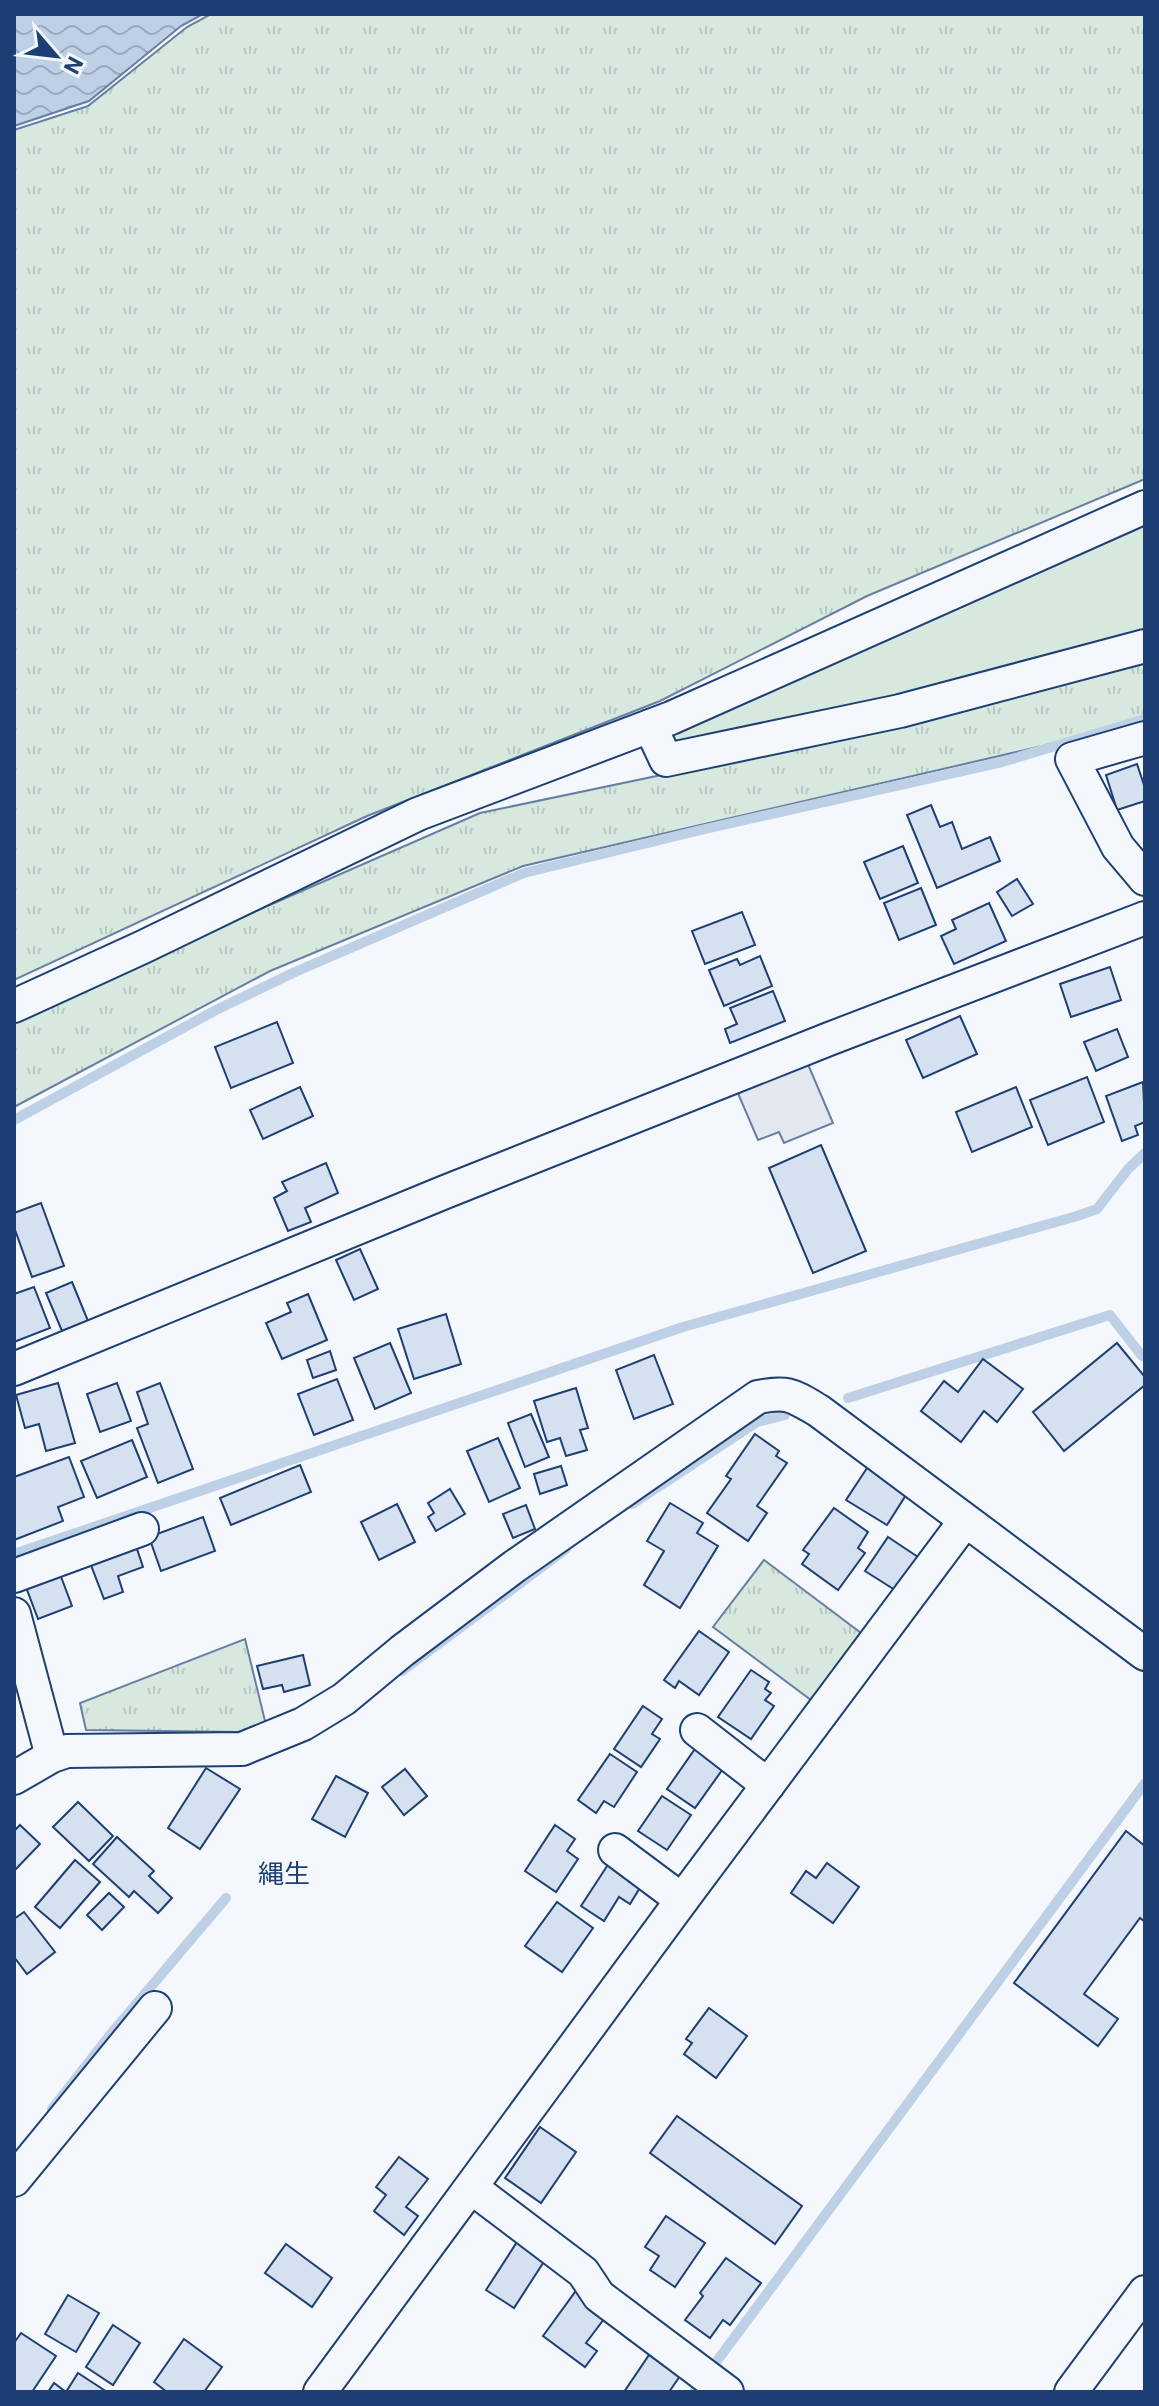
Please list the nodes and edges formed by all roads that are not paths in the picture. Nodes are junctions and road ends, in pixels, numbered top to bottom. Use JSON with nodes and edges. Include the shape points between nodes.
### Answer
{"nodes":[{"id":1,"x":1145,"y":507,"type":"edge"},
{"id":2,"x":1145,"y":646,"type":"edge"},
{"id":3,"x":650,"y":726,"type":"junction"},
{"id":4,"x":1145,"y":738,"type":"edge"},
{"id":5,"x":1145,"y":879,"type":"edge"},
{"id":6,"x":1145,"y":918,"type":"edge"},
{"id":7,"x":14,"y":1006,"type":"edge"},
{"id":8,"x":14,"y":1369,"type":"edge"},
{"id":9,"x":965,"y":1521,"type":"junction"},
{"id":10,"x":142,"y":1529,"type":"dead end"},
{"id":11,"x":14,"y":1576,"type":"edge"},
{"id":12,"x":14,"y":1614,"type":"edge"},
{"id":13,"x":1145,"y":1654,"type":"edge"},
{"id":14,"x":697,"y":1730,"type":"dead end"},
{"id":15,"x":52,"y":1756,"type":"junction"},
{"id":16,"x":14,"y":1778,"type":"edge"},
{"id":17,"x":768,"y":1785,"type":"junction"},
{"id":18,"x":615,"y":1850,"type":"dead end"},
{"id":19,"x":682,"y":1900,"type":"junction"},
{"id":20,"x":155,"y":2008,"type":"dead end"},
{"id":21,"x":14,"y":2180,"type":"edge"},
{"id":22,"x":472,"y":2188,"type":"junction"},
{"id":23,"x":1145,"y":2292,"type":"edge"},
{"id":24,"x":714,"y":2382,"type":"edge"},
{"id":25,"x":320,"y":2392,"type":"edge"},
{"id":26,"x":1071,"y":2392,"type":"edge"}],
"edges":[{"from":1,"to":3,"type":"street"},
{"from":2,"to":3,"type":"street","via":[[900,711],[666,760]]},
{"from":3,"to":7,"type":"street","via":[[418,814]]},
{"from":4,"to":5,"type":"street","via":[[1072,759],[1118,847]]},
{"from":6,"to":8,"type":"street","via":[[445,1192]]},
{"from":9,"to":13,"type":"street"},
{"from":9,"to":15,"type":"street","via":[[819,1411],[782,1393],[758,1397],[515,1566],[344,1699],[303,1724],[242,1749],[67,1751]]},
{"from":9,"to":17,"type":"street"},
{"from":10,"to":11,"type":"street"},
{"from":12,"to":15,"type":"street"},
{"from":14,"to":17,"type":"street"},
{"from":15,"to":16,"type":"street"},
{"from":17,"to":19,"type":"street"},
{"from":18,"to":19,"type":"street"},
{"from":19,"to":22,"type":"street"},
{"from":20,"to":21,"type":"street"},
{"from":22,"to":24,"type":"street","via":[[583,2272],[599,2296]]},
{"from":22,"to":25,"type":"street"},
{"from":23,"to":26,"type":"street"}]}
